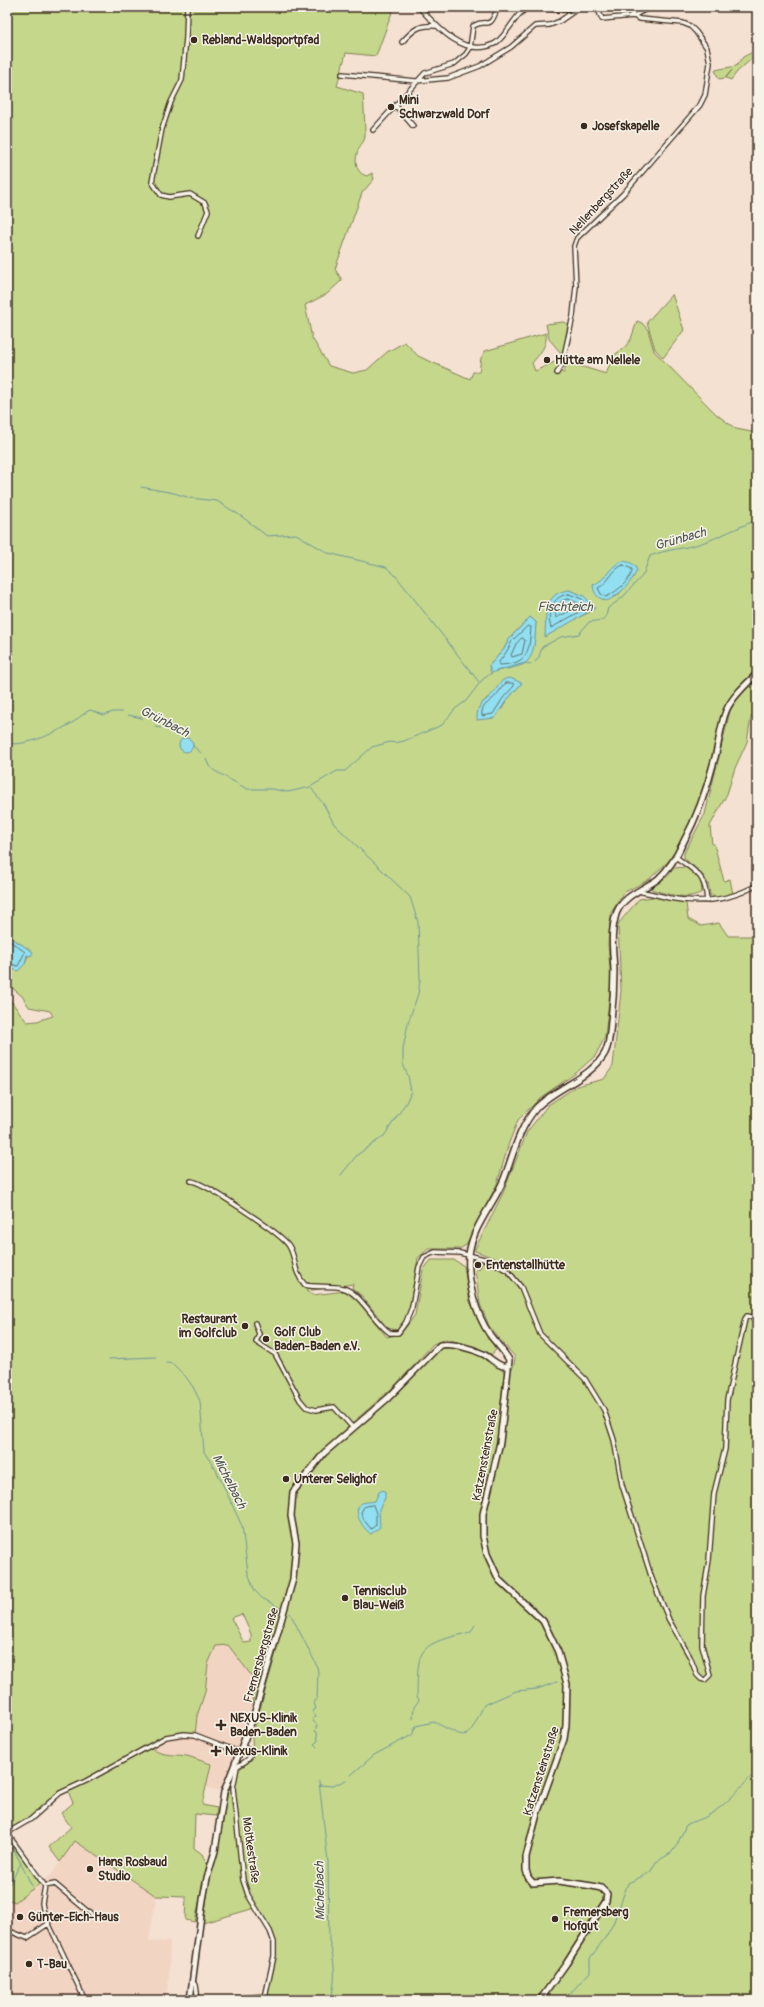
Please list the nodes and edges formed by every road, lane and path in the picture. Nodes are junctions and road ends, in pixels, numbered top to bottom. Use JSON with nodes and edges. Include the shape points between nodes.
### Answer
{"nodes":[{"id":1,"x":187,"y":7,"type":"edge"},
{"id":2,"x":419,"y":7,"type":"edge"},
{"id":3,"x":498,"y":7,"type":"edge"},
{"id":4,"x":532,"y":7,"type":"edge"},
{"id":5,"x":597,"y":7,"type":"edge"},
{"id":6,"x":627,"y":7,"type":"edge"},
{"id":7,"x":650,"y":7,"type":"edge"},
{"id":8,"x":579,"y":8,"type":"edge"},
{"id":9,"x":634,"y":16,"type":"junction"},
{"id":10,"x":436,"y":26,"type":"junction"},
{"id":11,"x":402,"y":42,"type":"dead end"},
{"id":12,"x":470,"y":48,"type":"junction"},
{"id":13,"x":342,"y":74,"type":"dead end"},
{"id":14,"x":416,"y":81,"type":"junction"},
{"id":15,"x":396,"y":106,"type":"junction"},
{"id":16,"x":413,"y":126,"type":"dead end"},
{"id":17,"x":374,"y":130,"type":"dead end"},
{"id":18,"x":198,"y":236,"type":"dead end"},
{"id":19,"x":556,"y":373,"type":"dead end"},
{"id":20,"x":757,"y":674,"type":"edge"},
{"id":21,"x":676,"y":857,"type":"junction"},
{"id":22,"x":757,"y":885,"type":"edge"},
{"id":23,"x":639,"y":890,"type":"junction"},
{"id":24,"x":707,"y":901,"type":"junction"},
{"id":25,"x":191,"y":1181,"type":"dead end"},
{"id":26,"x":469,"y":1255,"type":"junction"},
{"id":27,"x":255,"y":1323,"type":"dead end"},
{"id":28,"x":757,"y":1338,"type":"edge"},
{"id":29,"x":507,"y":1366,"type":"junction"},
{"id":30,"x":353,"y":1428,"type":"junction"},
{"id":31,"x":242,"y":1746,"type":"junction"},
{"id":32,"x":239,"y":1752,"type":"junction"},
{"id":33,"x":235,"y":1767,"type":"junction"},
{"id":34,"x":7,"y":1833,"type":"edge"},
{"id":35,"x":45,"y":1886,"type":"junction"},
{"id":36,"x":92,"y":1915,"type":"dead end"},
{"id":37,"x":48,"y":1924,"type":"junction"},
{"id":38,"x":7,"y":1930,"type":"edge"},
{"id":39,"x":193,"y":1983,"type":"junction"},
{"id":40,"x":7,"y":1994,"type":"edge"},
{"id":41,"x":11,"y":2000,"type":"edge"},
{"id":42,"x":85,"y":2000,"type":"edge"},
{"id":43,"x":190,"y":2000,"type":"edge"},
{"id":44,"x":198,"y":2000,"type":"edge"},
{"id":45,"x":267,"y":2000,"type":"edge"},
{"id":46,"x":540,"y":2000,"type":"edge"}],
"edges":[{"from":1,"to":18,"type":"street","via":[[182,80],[162,129],[152,182],[161,195],[169,197],[190,194],[205,203],[208,211]]},
{"from":2,"to":10,"type":"street"},
{"from":3,"to":12,"type":"street","via":[[489,24],[473,26]]},
{"from":4,"to":8,"type":"street","via":[[560,10]]},
{"from":4,"to":12,"type":"street","via":[[522,11],[494,44]]},
{"from":5,"to":9,"type":"street","via":[[602,19]]},
{"from":6,"to":9,"type":"street"},
{"from":7,"to":9,"type":"street"},
{"from":8,"to":14,"type":"street","via":[[560,21],[535,26],[511,47],[480,66],[448,78]]},
{"from":9,"to":19,"type":"street","name":"Nellenbergstraße","via":[[640,19],[683,23],[696,32],[707,48],[710,62],[705,95],[694,114],[623,194],[577,238],[574,246],[576,286],[570,332],[560,370]]},
{"from":10,"to":11,"type":"street","via":[[426,24]]},
{"from":10,"to":12,"type":"street"},
{"from":12,"to":14,"type":"street","via":[[454,64],[425,73]]},
{"from":13,"to":14,"type":"street"},
{"from":14,"to":15,"type":"street"},
{"from":15,"to":16,"type":"street"},
{"from":15,"to":17,"type":"street"},
{"from":20,"to":21,"type":"main road","via":[[736,695],[726,711],[704,796]]},
{"from":21,"to":23,"type":"main road","via":[[662,875]]},
{"from":21,"to":24,"type":"street","via":[[703,879]]},
{"from":22,"to":24,"type":"street","via":[[719,900]]},
{"from":23,"to":24,"type":"street","via":[[689,902]]},
{"from":23,"to":26,"type":"main road","via":[[619,908],[612,931],[613,1002],[610,1038],[606,1050],[588,1072],[538,1106],[522,1128],[504,1178],[478,1227]]},
{"from":25,"to":26,"type":"street","via":[[228,1200],[277,1233],[289,1246],[295,1271],[305,1285],[344,1289],[358,1298],[390,1334],[398,1333],[406,1322],[412,1307],[419,1267],[424,1257],[435,1252]]},
{"from":26,"to":28,"type":"street","via":[[495,1263],[508,1271],[521,1287],[540,1334],[585,1379],[601,1405],[614,1440],[622,1485],[652,1579],[669,1620],[701,1680],[708,1679],[710,1675],[702,1645],[701,1621],[714,1493],[725,1449],[727,1400],[747,1316],[752,1317],[755,1322]]},
{"from":26,"to":29,"type":"main road","via":[[471,1289],[479,1314],[489,1333],[507,1356]]},
{"from":27,"to":30,"type":"street","via":[[259,1334],[256,1342],[275,1354],[306,1407],[316,1410],[334,1407]]},
{"from":29,"to":30,"type":"main road","name":"Fremersbergstraße","via":[[501,1366],[479,1352],[440,1345],[388,1398]]},
{"from":29,"to":46,"type":"main road","name":"Katzensteinstraße","via":[[500,1442],[483,1514],[483,1536],[487,1554],[499,1580],[543,1621],[558,1652],[566,1684],[564,1739],[537,1814],[526,1857],[526,1870],[528,1878],[533,1883],[559,1881],[601,1888],[607,1894],[606,1901],[579,1946]]},
{"from":30,"to":31,"type":"main road","name":"Fremersbergstraße","via":[[324,1453],[293,1492],[291,1516],[296,1543],[293,1578],[254,1714]]},
{"from":31,"to":32,"type":"main road","name":"Fremersbergstraße"},
{"from":31,"to":33,"type":"street","via":[[249,1750],[250,1757]]},
{"from":32,"to":33,"type":"main road","name":"Fremersbergstraße"},
{"from":32,"to":34,"type":"street","via":[[195,1735],[166,1737],[60,1793],[31,1819]]},
{"from":33,"to":39,"type":"main road","name":"Fremersbergstraße","via":[[224,1792],[215,1851],[205,1887]]},
{"from":33,"to":45,"type":"street","name":"Moltkestraße","via":[[233,1788],[243,1880],[248,1895],[270,1931],[275,1948],[266,1993]]},
{"from":34,"to":35,"type":"street"},
{"from":35,"to":36,"type":"street","via":[[55,1884]]},
{"from":35,"to":37,"type":"street","via":[[42,1903]]},
{"from":37,"to":38,"type":"street","via":[[27,1938]]},
{"from":37,"to":42,"type":"street"},
{"from":39,"to":43,"type":"main road","name":"Fremersbergstraße"},
{"from":39,"to":44,"type":"street","via":[[196,1985]]},
{"from":40,"to":41,"type":"street"}]}
